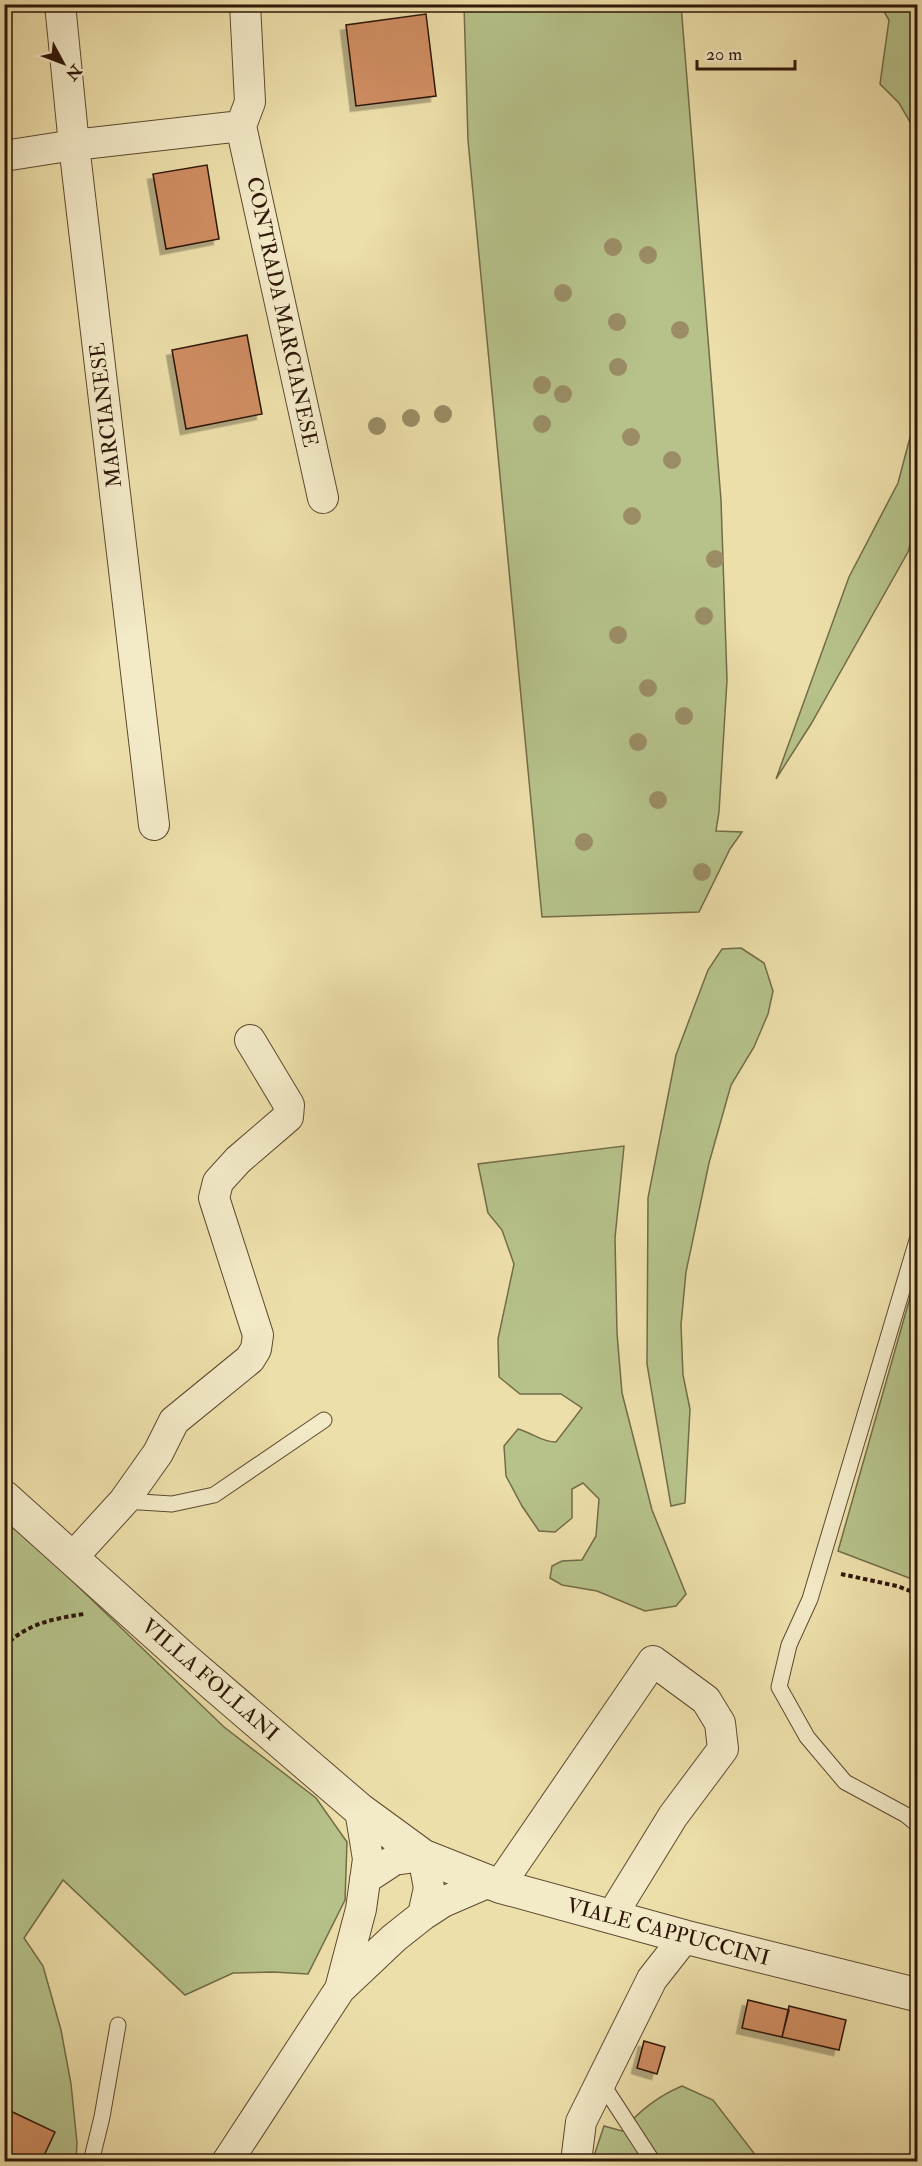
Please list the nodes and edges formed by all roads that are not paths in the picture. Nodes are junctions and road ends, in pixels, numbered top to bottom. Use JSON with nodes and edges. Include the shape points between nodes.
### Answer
{"nodes":[{"id":1,"x":60,"y":4,"type":"edge"},
{"id":2,"x":245,"y":4,"type":"edge"},
{"id":3,"x":241,"y":126,"type":"junction"},
{"id":4,"x":74,"y":145,"type":"junction"},
{"id":5,"x":4,"y":156,"type":"edge"},
{"id":6,"x":323,"y":498,"type":"dead end"},
{"id":7,"x":154,"y":825,"type":"dead end"},
{"id":8,"x":250,"y":1040,"type":"dead end"},
{"id":9,"x":918,"y":1237,"type":"edge"},
{"id":10,"x":324,"y":1420,"type":"dead end"},
{"id":11,"x":4,"y":1497,"type":"edge"},
{"id":12,"x":124,"y":1501,"type":"junction"},
{"id":13,"x":72,"y":1558,"type":"junction"},
{"id":14,"x":360,"y":1810,"type":"junction"},
{"id":15,"x":918,"y":1826,"type":"edge"},
{"id":16,"x":423,"y":1856,"type":"junction"},
{"id":17,"x":365,"y":1879,"type":"junction"},
{"id":18,"x":493,"y":1885,"type":"junction"},
{"id":19,"x":423,"y":1915,"type":"junction"},
{"id":20,"x":611,"y":1917,"type":"junction"},
{"id":21,"x":685,"y":1937,"type":"junction"},
{"id":22,"x":339,"y":1989,"type":"junction"},
{"id":23,"x":918,"y":1995,"type":"edge"},
{"id":24,"x":118,"y":2025,"type":"dead end"},
{"id":25,"x":601,"y":2082,"type":"junction"},
{"id":26,"x":91,"y":2162,"type":"edge"},
{"id":27,"x":227,"y":2162,"type":"edge"},
{"id":28,"x":576,"y":2162,"type":"edge"},
{"id":29,"x":653,"y":2162,"type":"edge"}],
"edges":[{"from":1,"to":4,"type":"street","name":"MARCIANESE"},
{"from":2,"to":3,"type":"street","name":"CONTRADA MARCIANESE","via":[[250,102]]},
{"from":3,"to":4,"type":"street"},
{"from":3,"to":6,"type":"street","name":"CONTRADA MARCIANESE"},
{"from":4,"to":5,"type":"street"},
{"from":4,"to":7,"type":"street","name":"MARCIANESE"},
{"from":8,"to":12,"type":"street","via":[[289,1105],[288,1117],[238,1160],[218,1182],[214,1198],[258,1335],[256,1349],[250,1359],[174,1421],[158,1453]]},
{"from":9,"to":15,"type":"lane","via":[[810,1599],[789,1645],[779,1687],[807,1737],[845,1782],[906,1815]]},
{"from":10,"to":12,"type":"lane","via":[[214,1495],[172,1504]]},
{"from":11,"to":13,"type":"street","name":"VILLA FOLLANI"},
{"from":12,"to":13,"type":"street"},
{"from":13,"to":14,"type":"street","name":"VILLA FOLLANI"},
{"from":14,"to":16,"type":"street","name":"VILLA FOLLANI"},
{"from":14,"to":17,"type":"street","via":[[368,1859]]},
{"from":16,"to":17,"type":"street","via":[[394,1860]]},
{"from":16,"to":18,"type":"street","name":"VIALE CAPPUCCINI"},
{"from":16,"to":19,"type":"street","via":[[429,1888]]},
{"from":17,"to":22,"type":"street","via":[[361,1909]]},
{"from":18,"to":19,"type":"street","via":[[443,1902]]},
{"from":18,"to":20,"type":"street","name":"VIALE CAPPUCCINI"},
{"from":18,"to":20,"type":"street","via":[[652,1661],[706,1700],[720,1723],[723,1749],[674,1816]]},
{"from":19,"to":22,"type":"street"},
{"from":20,"to":21,"type":"street","name":"VIALE CAPPUCCINI"},
{"from":21,"to":23,"type":"street","name":"VIALE CAPPUCCINI"},
{"from":21,"to":25,"type":"street","via":[[652,1979]]},
{"from":22,"to":27,"type":"street"},
{"from":24,"to":26,"type":"lane"},
{"from":25,"to":28,"type":"street","via":[[581,2122]]},
{"from":25,"to":29,"type":"lane"}]}
